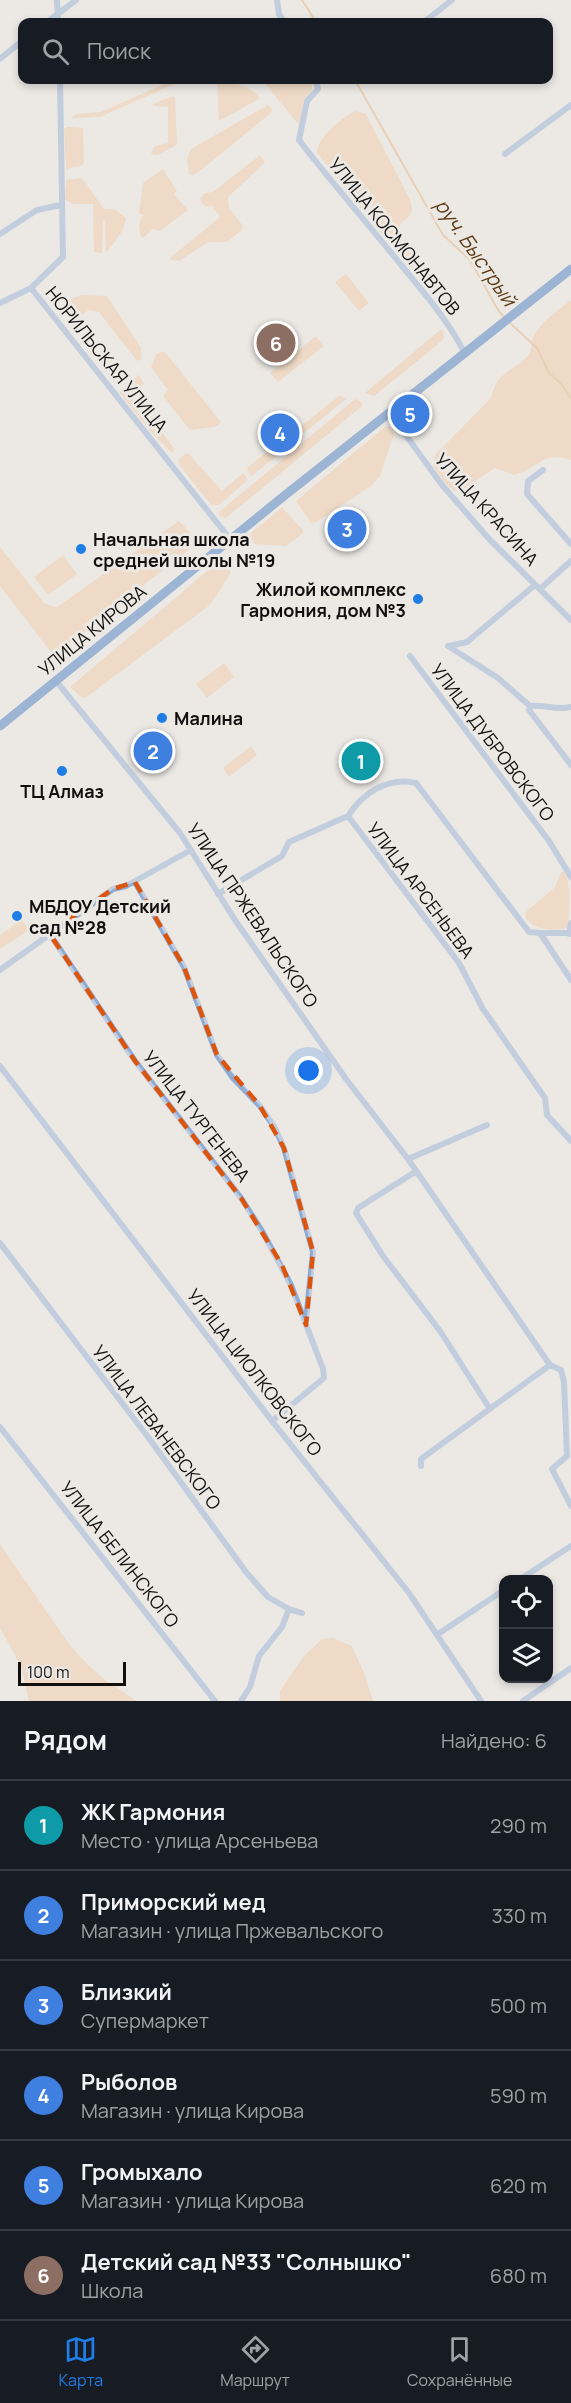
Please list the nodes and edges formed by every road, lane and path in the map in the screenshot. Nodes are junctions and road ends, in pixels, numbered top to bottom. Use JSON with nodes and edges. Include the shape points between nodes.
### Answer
{"nodes":[{"id":1,"x":57,"y":0,"type":"edge"},
{"id":2,"x":76,"y":0,"type":"edge"},
{"id":3,"x":277,"y":0,"type":"edge"},
{"id":4,"x":452,"y":0,"type":"edge"},
{"id":5,"x":58,"y":18,"type":"edge"},
{"id":6,"x":59,"y":18,"type":"edge"},
{"id":7,"x":282,"y":18,"type":"edge"},
{"id":8,"x":429,"y":18,"type":"edge"},
{"id":9,"x":18,"y":44,"type":"edge"},
{"id":10,"x":0,"y":59,"type":"edge"},
{"id":11,"x":60,"y":84,"type":"edge"},
{"id":12,"x":317,"y":84,"type":"edge"},
{"id":13,"x":571,"y":105,"type":"edge"},
{"id":14,"x":505,"y":154,"type":"dead end"},
{"id":15,"x":61,"y":205,"type":"junction"},
{"id":16,"x":0,"y":234,"type":"edge"},
{"id":17,"x":571,"y":269,"type":"edge"},
{"id":18,"x":31,"y":288,"type":"junction"},
{"id":19,"x":0,"y":303,"type":"edge"},
{"id":20,"x":464,"y":352,"type":"junction"},
{"id":21,"x":389,"y":412,"type":"junction"},
{"id":22,"x":543,"y":470,"type":"dead end"},
{"id":23,"x":230,"y":539,"type":"junction"},
{"id":24,"x":571,"y":544,"type":"edge"},
{"id":25,"x":571,"y":561,"type":"edge"},
{"id":26,"x":538,"y":586,"type":"junction"},
{"id":27,"x":571,"y":620,"type":"edge"},
{"id":28,"x":410,"y":656,"type":"dead end"},
{"id":29,"x":56,"y":681,"type":"junction"},
{"id":30,"x":530,"y":706,"type":"junction"},
{"id":31,"x":571,"y":707,"type":"edge"},
{"id":32,"x":0,"y":726,"type":"edge"},
{"id":33,"x":571,"y":765,"type":"edge"},
{"id":34,"x":348,"y":816,"type":"junction"},
{"id":35,"x":191,"y":850,"type":"junction"},
{"id":36,"x":571,"y":877,"type":"edge"},
{"id":37,"x":135,"y":882,"type":"junction"},
{"id":38,"x":218,"y":894,"type":"junction"},
{"id":39,"x":571,"y":923,"type":"edge"},
{"id":40,"x":49,"y":933,"type":"junction"},
{"id":41,"x":540,"y":933,"type":"junction"},
{"id":42,"x":570,"y":934,"type":"edge"},
{"id":43,"x":0,"y":970,"type":"edge"},
{"id":44,"x":571,"y":980,"type":"edge"},
{"id":45,"x":0,"y":1066,"type":"edge"},
{"id":46,"x":487,"y":1125,"type":"dead end"},
{"id":47,"x":571,"y":1141,"type":"edge"},
{"id":48,"x":408,"y":1159,"type":"junction"},
{"id":49,"x":415,"y":1172,"type":"junction"},
{"id":50,"x":0,"y":1243,"type":"edge"},
{"id":51,"x":306,"y":1325,"type":"junction"},
{"id":52,"x":550,"y":1365,"type":"junction"},
{"id":53,"x":490,"y":1409,"type":"junction"},
{"id":54,"x":272,"y":1421,"type":"junction"},
{"id":55,"x":0,"y":1427,"type":"edge"},
{"id":56,"x":421,"y":1466,"type":"dead end"},
{"id":57,"x":571,"y":1506,"type":"edge"},
{"id":58,"x":571,"y":1546,"type":"edge"},
{"id":59,"x":527,"y":1575,"type":"edge"},
{"id":60,"x":499,"y":1593,"type":"edge"},
{"id":61,"x":289,"y":1609,"type":"junction"},
{"id":62,"x":302,"y":1613,"type":"dead end"},
{"id":63,"x":438,"y":1634,"type":"junction"},
{"id":64,"x":571,"y":1668,"type":"edge"},
{"id":65,"x":215,"y":1701,"type":"edge"},
{"id":66,"x":241,"y":1701,"type":"edge"},
{"id":67,"x":481,"y":1701,"type":"edge"},
{"id":68,"x":523,"y":1701,"type":"edge"}],
"edges":[{"from":1,"to":5,"type":"street"},
{"from":2,"to":6,"type":"street"},
{"from":3,"to":7,"type":"street"},
{"from":4,"to":8,"type":"street"},
{"from":9,"to":10,"type":"street"},
{"from":11,"to":15,"type":"street","name":"НОРИЛЬСКАЯ УЛИЦА"},
{"from":12,"to":20,"type":"street","name":"УЛИЦА КОСМОНАВТОВ","via":[[318,89],[307,101],[299,140],[426,295]]},
{"from":13,"to":14,"type":"street"},
{"from":15,"to":16,"type":"street","via":[[37,210]]},
{"from":15,"to":18,"type":"street","name":"НОРИЛЬСКАЯ УЛИЦА","via":[[63,257]]},
{"from":17,"to":20,"type":"main road","name":"УЛИЦА КИРОВА"},
{"from":18,"to":19,"type":"street"},
{"from":18,"to":23,"type":"street","name":"НОРИЛЬСКАЯ УЛИЦА"},
{"from":20,"to":21,"type":"main road","name":"УЛИЦА КИРОВА"},
{"from":21,"to":23,"type":"main road","name":"УЛИЦА КИРОВА"},
{"from":21,"to":26,"type":"street","name":"УЛИЦА КРАСИНА","via":[[442,485]]},
{"from":22,"to":24,"type":"street","via":[[528,481],[527,494]]},
{"from":23,"to":29,"type":"main road","name":"УЛИЦА КИРОВА"},
{"from":25,"to":26,"type":"street"},
{"from":26,"to":27,"type":"street","name":"УЛИЦА КРАСИНА"},
{"from":26,"to":30,"type":"street","via":[[467,642],[448,646],[498,678]]},
{"from":28,"to":36,"type":"street","name":"УЛИЦА ДУБРОВСКОГО","via":[[549,841]]},
{"from":29,"to":32,"type":"main road","name":"УЛИЦА КИРОВА"},
{"from":29,"to":35,"type":"street","name":"УЛИЦА ПРЖЕВАЛЬСКОГО","via":[[167,815]]},
{"from":30,"to":31,"type":"street"},
{"from":30,"to":33,"type":"street","via":[[529,710]]},
{"from":34,"to":38,"type":"street","name":"УЛИЦА АРСЕНЬЕВА","via":[[289,842],[282,856]]},
{"from":34,"to":41,"type":"street","via":[[360,799],[374,789],[416,783],[529,932]]},
{"from":34,"to":47,"type":"street","name":"УЛИЦА АРСЕНЬЕВА","via":[[459,963],[483,1010],[545,1098],[547,1115]]},
{"from":35,"to":37,"type":"street"},
{"from":35,"to":38,"type":"street","name":"УЛИЦА ПРЖЕВАЛЬСКОГО"},
{"from":37,"to":40,"type":"street","via":[[113,889]]},
{"from":37,"to":51,"type":"street","via":[[184,967],[217,1055],[260,1106],[284,1148],[313,1252]]},
{"from":38,"to":48,"type":"street","name":"УЛИЦА ПРЖЕВАЛЬСКОГО","via":[[346,1078]]},
{"from":39,"to":42,"type":"street"},
{"from":40,"to":43,"type":"street"},
{"from":40,"to":51,"type":"street","name":"УЛИЦА ТУРГЕНЕВА","via":[[135,1061],[241,1197],[282,1265]]},
{"from":41,"to":42,"type":"street"},
{"from":41,"to":44,"type":"street"},
{"from":45,"to":54,"type":"street","name":"УЛИЦА ЦИОЛКОВСКОГО"},
{"from":46,"to":48,"type":"street"},
{"from":48,"to":49,"type":"street","name":"УЛИЦА ПРЖЕВАЛЬСКОГО"},
{"from":49,"to":52,"type":"street","name":"УЛИЦА ПРЖЕВАЛЬСКОГО"},
{"from":49,"to":53,"type":"street","via":[[358,1208],[357,1213]]},
{"from":50,"to":61,"type":"street","name":"УЛИЦА ЛЕВАНЕВСКОГО","via":[[246,1572],[268,1597]]},
{"from":51,"to":54,"type":"street","name":"УЛИЦА ТУРГЕНЕВА","via":[[324,1378]]},
{"from":52,"to":53,"type":"street"},
{"from":52,"to":57,"type":"street","name":"УЛИЦА ПРЖЕВАЛЬСКОГО","via":[[563,1375],[567,1452],[565,1459],[552,1469]]},
{"from":53,"to":56,"type":"street","via":[[421,1459]]},
{"from":54,"to":63,"type":"street","name":"УЛИЦА ЦИОЛКОВСКОГО"},
{"from":55,"to":65,"type":"street","name":"УЛИЦА БЕЛИНСКОГО"},
{"from":58,"to":59,"type":"street"},
{"from":60,"to":63,"type":"street"},
{"from":61,"to":62,"type":"street","name":"УЛИЦА ЛЕВАНЕВСКОГО"},
{"from":61,"to":66,"type":"street","via":[[282,1627],[259,1656],[250,1687]]},
{"from":63,"to":67,"type":"street","name":"УЛИЦА ЦИОЛКОВСКОГО"},
{"from":64,"to":68,"type":"street"}]}
